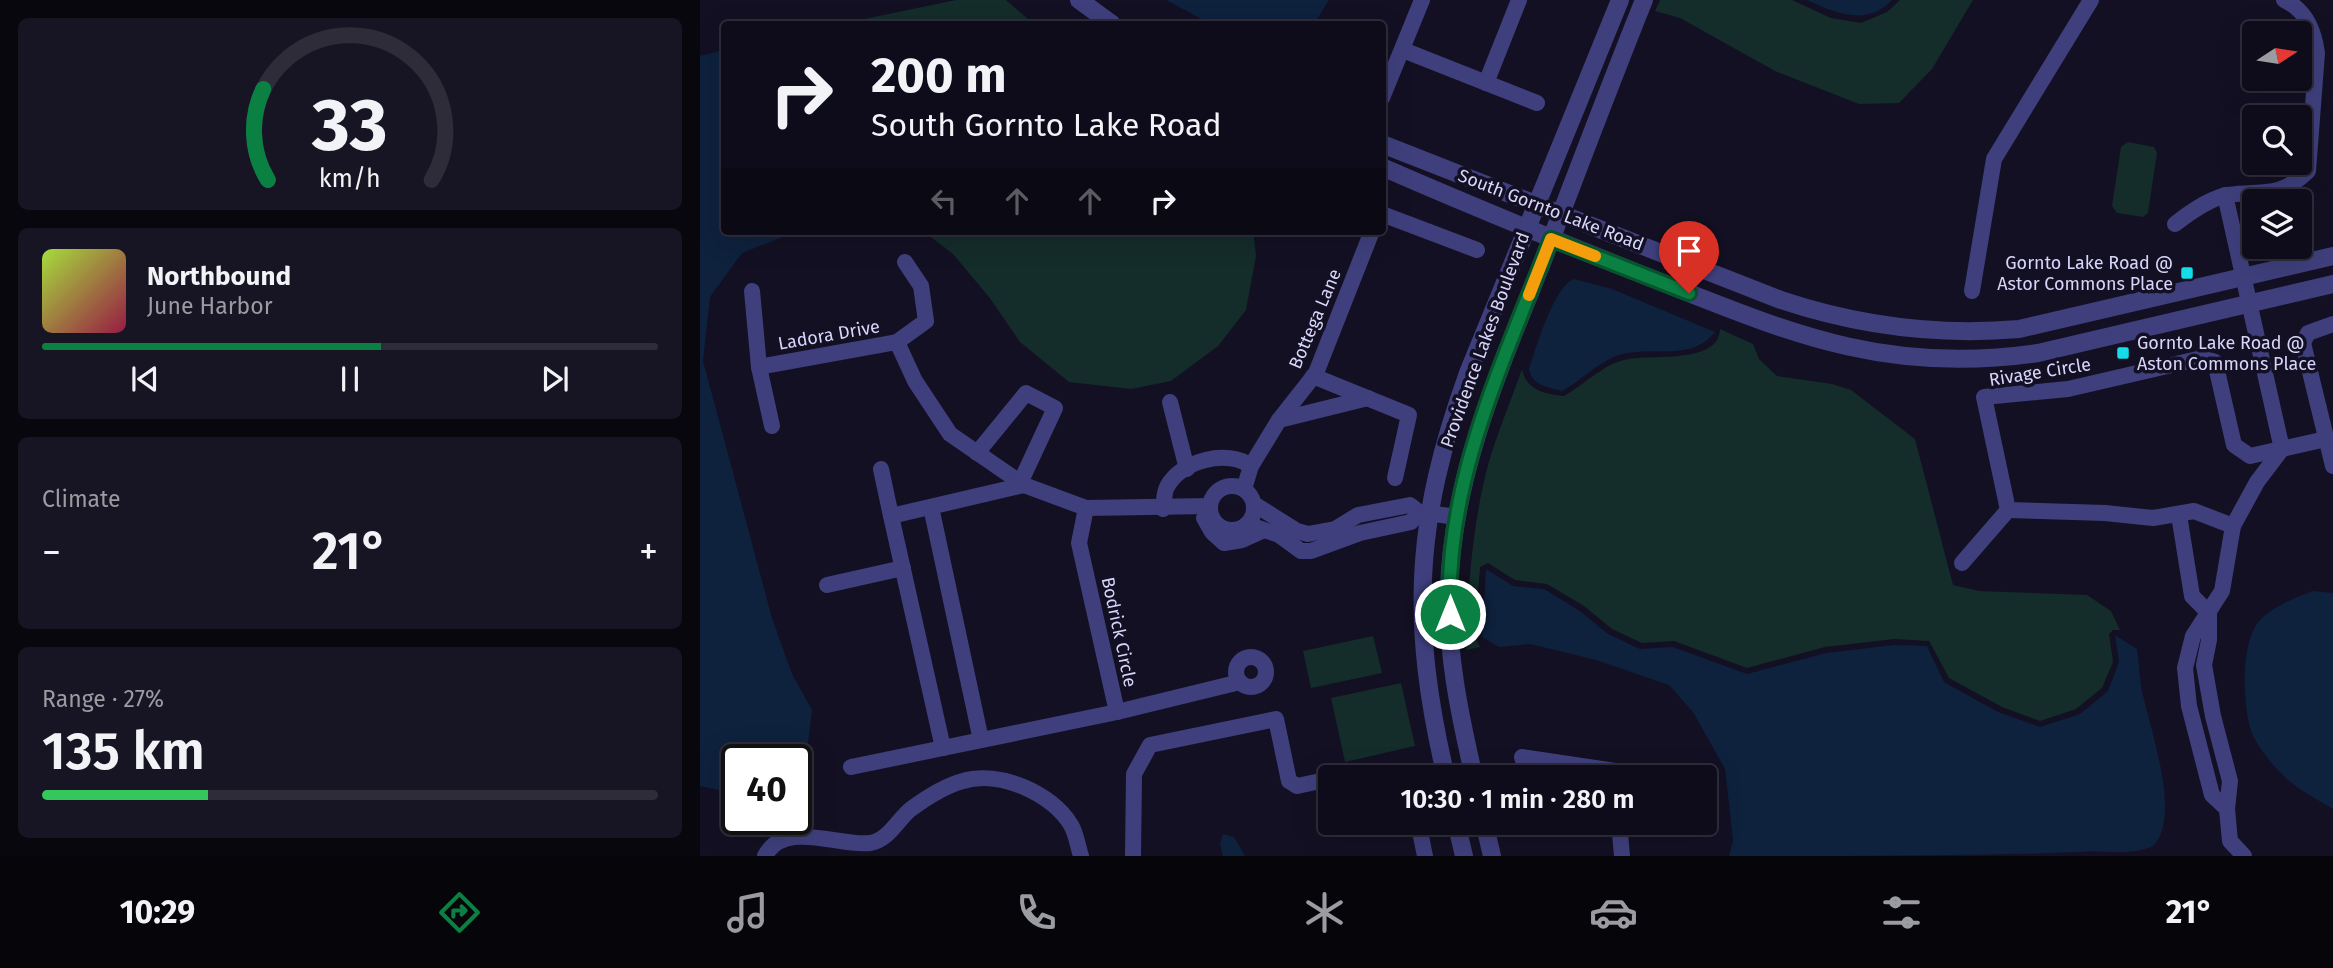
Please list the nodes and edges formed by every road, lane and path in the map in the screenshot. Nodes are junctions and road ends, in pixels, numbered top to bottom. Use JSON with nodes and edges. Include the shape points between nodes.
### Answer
{"nodes":[{"id":1,"x":1079,"y":0,"type":"edge"},
{"id":2,"x":1422,"y":0,"type":"edge"},
{"id":3,"x":1520,"y":0,"type":"edge"},
{"id":4,"x":1620,"y":0,"type":"edge"},
{"id":5,"x":1644,"y":0,"type":"edge"},
{"id":6,"x":2091,"y":0,"type":"edge"},
{"id":7,"x":2284,"y":0,"type":"edge"},
{"id":8,"x":1108,"y":21,"type":"edge"},
{"id":9,"x":1403,"y":50,"type":"junction"},
{"id":10,"x":1486,"y":83,"type":"junction"},
{"id":11,"x":1386,"y":88,"type":"edge"},
{"id":12,"x":1537,"y":103,"type":"dead end"},
{"id":13,"x":1386,"y":146,"type":"edge"},
{"id":14,"x":1386,"y":169,"type":"edge"},
{"id":15,"x":2225,"y":195,"type":"junction"},
{"id":16,"x":1536,"y":203,"type":"junction"},
{"id":17,"x":1560,"y":213,"type":"junction"},
{"id":18,"x":1386,"y":216,"type":"edge"},
{"id":19,"x":2175,"y":223,"type":"dead end"},
{"id":20,"x":1526,"y":228,"type":"junction"},
{"id":21,"x":1370,"y":235,"type":"edge"},
{"id":22,"x":1551,"y":239,"type":"junction"},
{"id":23,"x":1477,"y":250,"type":"dead end"},
{"id":24,"x":2333,"y":256,"type":"edge"},
{"id":25,"x":905,"y":262,"type":"dead end"},
{"id":26,"x":2243,"y":276,"type":"junction"},
{"id":27,"x":2333,"y":284,"type":"edge"},
{"id":28,"x":752,"y":291,"type":"dead end"},
{"id":29,"x":1972,"y":291,"type":"dead end"},
{"id":30,"x":2249,"y":304,"type":"junction"},
{"id":31,"x":2333,"y":324,"type":"edge"},
{"id":32,"x":897,"y":342,"type":"junction"},
{"id":33,"x":759,"y":367,"type":"junction"},
{"id":34,"x":1313,"y":376,"type":"junction"},
{"id":35,"x":1368,"y":398,"type":"junction"},
{"id":36,"x":1170,"y":402,"type":"dead end"},
{"id":37,"x":1279,"y":420,"type":"junction"},
{"id":38,"x":772,"y":426,"type":"dead end"},
{"id":39,"x":2326,"y":439,"type":"junction"},
{"id":40,"x":2282,"y":449,"type":"junction"},
{"id":41,"x":976,"y":453,"type":"junction"},
{"id":42,"x":1251,"y":466,"type":"junction"},
{"id":43,"x":2333,"y":466,"type":"edge"},
{"id":44,"x":881,"y":469,"type":"dead end"},
{"id":45,"x":1187,"y":469,"type":"junction"},
{"id":46,"x":1395,"y":478,"type":"dead end"},
{"id":47,"x":1022,"y":484,"type":"junction"},
{"id":48,"x":1244,"y":489,"type":"junction"},
{"id":49,"x":1254,"y":504,"type":"junction"},
{"id":50,"x":1210,"y":506,"type":"junction"},
{"id":51,"x":931,"y":507,"type":"junction"},
{"id":52,"x":1192,"y":507,"type":"junction"},
{"id":53,"x":1086,"y":508,"type":"junction"},
{"id":54,"x":1163,"y":509,"type":"junction"},
{"id":55,"x":2008,"y":510,"type":"junction"},
{"id":56,"x":1424,"y":512,"type":"junction"},
{"id":57,"x":2179,"y":515,"type":"junction"},
{"id":58,"x":891,"y":516,"type":"junction"},
{"id":59,"x":1457,"y":517,"type":"junction"},
{"id":60,"x":2233,"y":526,"type":"junction"},
{"id":61,"x":1255,"y":527,"type":"junction"},
{"id":62,"x":1962,"y":563,"type":"dead end"},
{"id":63,"x":903,"y":568,"type":"junction"},
{"id":64,"x":828,"y":585,"type":"dead end"},
{"id":65,"x":2209,"y":613,"type":"junction"},
{"id":66,"x":1240,"y":682,"type":"dead end"},
{"id":67,"x":1116,"y":712,"type":"junction"},
{"id":68,"x":2214,"y":721,"type":"junction"},
{"id":69,"x":2194,"y":725,"type":"junction"},
{"id":70,"x":981,"y":740,"type":"junction"},
{"id":71,"x":943,"y":748,"type":"junction"},
{"id":72,"x":1443,"y":765,"type":"edge"},
{"id":73,"x":1471,"y":765,"type":"edge"},
{"id":74,"x":1524,"y":765,"type":"edge"},
{"id":75,"x":1575,"y":765,"type":"edge"},
{"id":76,"x":851,"y":767,"type":"dead end"},
{"id":77,"x":1318,"y":782,"type":"edge"},
{"id":78,"x":2227,"y":809,"type":"junction"},
{"id":79,"x":1421,"y":835,"type":"edge"},
{"id":80,"x":1459,"y":835,"type":"edge"},
{"id":81,"x":1487,"y":835,"type":"edge"},
{"id":82,"x":1620,"y":835,"type":"edge"},
{"id":83,"x":839,"y":842,"type":"junction"},
{"id":84,"x":765,"y":856,"type":"edge"},
{"id":85,"x":828,"y":856,"type":"edge"},
{"id":86,"x":1081,"y":856,"type":"edge"},
{"id":87,"x":1133,"y":856,"type":"edge"},
{"id":88,"x":1425,"y":856,"type":"edge"},
{"id":89,"x":1464,"y":856,"type":"edge"},
{"id":90,"x":1492,"y":856,"type":"edge"},
{"id":91,"x":1622,"y":856,"type":"edge"},
{"id":92,"x":2244,"y":856,"type":"edge"}],
"edges":[{"from":1,"to":8,"type":"street"},
{"from":2,"to":9,"type":"street"},
{"from":3,"to":10,"type":"street"},
{"from":4,"to":16,"type":"street","name":"Providence Lakes Boulevard"},
{"from":5,"to":17,"type":"street","name":"Providence Lakes Boulevard"},
{"from":6,"to":29,"type":"street","via":[[1994,159]]},
{"from":7,"to":15,"type":"street","via":[[2298,6],[2315,34],[2308,171],[2294,185],[2276,193]]},
{"from":9,"to":10,"type":"street"},
{"from":9,"to":11,"type":"street"},
{"from":10,"to":12,"type":"street"},
{"from":13,"to":16,"type":"street","name":"South Gornto Lake Road"},
{"from":14,"to":20,"type":"street","name":"South Gornto Lake Road"},
{"from":15,"to":19,"type":"street"},
{"from":15,"to":26,"type":"street"},
{"from":16,"to":17,"type":"street","name":"South Gornto Lake Road"},
{"from":16,"to":20,"type":"street","name":"Providence Lakes Boulevard"},
{"from":17,"to":22,"type":"street","name":"Providence Lakes Boulevard"},
{"from":17,"to":26,"type":"street","name":"South Gornto Lake Road","via":[[1820,313],[1914,330],[1971,333],[2019,329]]},
{"from":18,"to":23,"type":"street"},
{"from":20,"to":22,"type":"street","name":"South Gornto Lake Road"},
{"from":20,"to":56,"type":"street","name":"Providence Lakes Boulevard","via":[[1453,417]]},
{"from":21,"to":34,"type":"street","name":"Bottega Lane"},
{"from":22,"to":30,"type":"street","name":"South Gornto Lake Road","via":[[1814,340],[1903,357],[1995,359],[2038,353]]},
{"from":22,"to":59,"type":"street","name":"Providence Lakes Boulevard","via":[[1485,407]]},
{"from":24,"to":26,"type":"street","name":"South Gornto Lake Road"},
{"from":25,"to":32,"type":"street","via":[[921,286],[926,321]]},
{"from":26,"to":30,"type":"street"},
{"from":27,"to":30,"type":"street","name":"South Gornto Lake Road"},
{"from":28,"to":33,"type":"street"},
{"from":30,"to":40,"type":"street"},
{"from":31,"to":39,"type":"street","via":[[2308,333],[2303,343]]},
{"from":32,"to":33,"type":"street","name":"Ladora Drive"},
{"from":32,"to":41,"type":"street","name":"Ladora Drive","via":[[915,381],[950,435]]},
{"from":33,"to":38,"type":"street"},
{"from":34,"to":35,"type":"street"},
{"from":34,"to":37,"type":"street","name":"Bottega Lane"},
{"from":35,"to":37,"type":"street"},
{"from":35,"to":46,"type":"street","via":[[1409,415]]},
{"from":36,"to":45,"type":"street"},
{"from":37,"to":42,"type":"street","name":"Bottega Lane"},
{"from":39,"to":40,"type":"street","name":"Rivage Circle"},
{"from":39,"to":43,"type":"street"},
{"from":40,"to":55,"type":"street","name":"Rivage Circle","via":[[2250,456],[2234,445],[2215,362],[2202,358],[2068,388],[1984,397]]},
{"from":40,"to":60,"type":"street"},
{"from":41,"to":47,"type":"street","name":"Ladora Drive"},
{"from":41,"to":47,"type":"street","via":[[1026,393],[1055,408]]},
{"from":42,"to":45,"type":"street","via":[[1239,457],[1213,458]]},
{"from":42,"to":48,"type":"street","name":"Bottega Lane"},
{"from":44,"to":58,"type":"street"},
{"from":45,"to":54,"type":"street","via":[[1167,486]]},
{"from":47,"to":51,"type":"street"},
{"from":47,"to":53,"type":"street","name":"Ladora Drive"},
{"from":48,"to":49,"type":"street"},
{"from":48,"to":50,"type":"street","via":[[1231,486],[1219,490]]},
{"from":49,"to":56,"type":"street","via":[[1308,534],[1335,529],[1354,517],[1410,505]]},
{"from":49,"to":61,"type":"street"},
{"from":50,"to":52,"type":"street","name":"Ladora Drive"},
{"from":50,"to":61,"type":"street","via":[[1213,519],[1223,528]]},
{"from":51,"to":58,"type":"street"},
{"from":51,"to":70,"type":"street"},
{"from":52,"to":54,"type":"street","name":"Ladora Drive"},
{"from":52,"to":61,"type":"street","via":[[1224,543],[1242,540]]},
{"from":53,"to":54,"type":"street","name":"Ladora Drive"},
{"from":53,"to":67,"type":"street","name":"Bodrick Circle","via":[[1079,542]]},
{"from":55,"to":57,"type":"street","via":[[2154,518]]},
{"from":55,"to":62,"type":"street"},
{"from":56,"to":59,"type":"street"},
{"from":56,"to":61,"type":"street","via":[[1410,522],[1311,551],[1301,551],[1279,535]]},
{"from":56,"to":72,"type":"street","name":"Providence Lakes Boulevard","via":[[1424,660]]},
{"from":57,"to":60,"type":"street","via":[[2194,511]]},
{"from":57,"to":65,"type":"street","via":[[2192,596]]},
{"from":58,"to":63,"type":"street"},
{"from":59,"to":73,"type":"street","name":"Providence Lakes Boulevard","via":[[1448,590],[1456,691]]},
{"from":60,"to":65,"type":"street","via":[[2222,591]]},
{"from":63,"to":64,"type":"street"},
{"from":63,"to":71,"type":"street"},
{"from":65,"to":68,"type":"street","via":[[2204,665]]},
{"from":65,"to":69,"type":"street","via":[[2193,636],[2185,668]]},
{"from":66,"to":67,"type":"street"},
{"from":67,"to":70,"type":"street","name":"Bodrick Circle"},
{"from":68,"to":69,"type":"street"},
{"from":68,"to":78,"type":"street","via":[[2230,781]]},
{"from":69,"to":78,"type":"street","via":[[2213,795]]},
{"from":70,"to":71,"type":"street","name":"Bodrick Circle"},
{"from":71,"to":76,"type":"street","name":"Bodrick Circle"},
{"from":74,"to":75,"type":"street","via":[[1522,757]]},
{"from":77,"to":87,"type":"street","via":[[1297,786],[1289,781],[1276,719],[1150,745],[1134,774]]},
{"from":78,"to":92,"type":"street","via":[[2230,841]]},
{"from":79,"to":88,"type":"street"},
{"from":80,"to":89,"type":"street"},
{"from":81,"to":90,"type":"street"},
{"from":82,"to":91,"type":"street"},
{"from":83,"to":84,"type":"street","via":[[803,835],[782,841]]},
{"from":83,"to":85,"type":"street"},
{"from":83,"to":86,"type":"street","via":[[873,843],[943,788],[965,779],[997,780],[1030,789],[1051,803],[1072,825]]}]}
